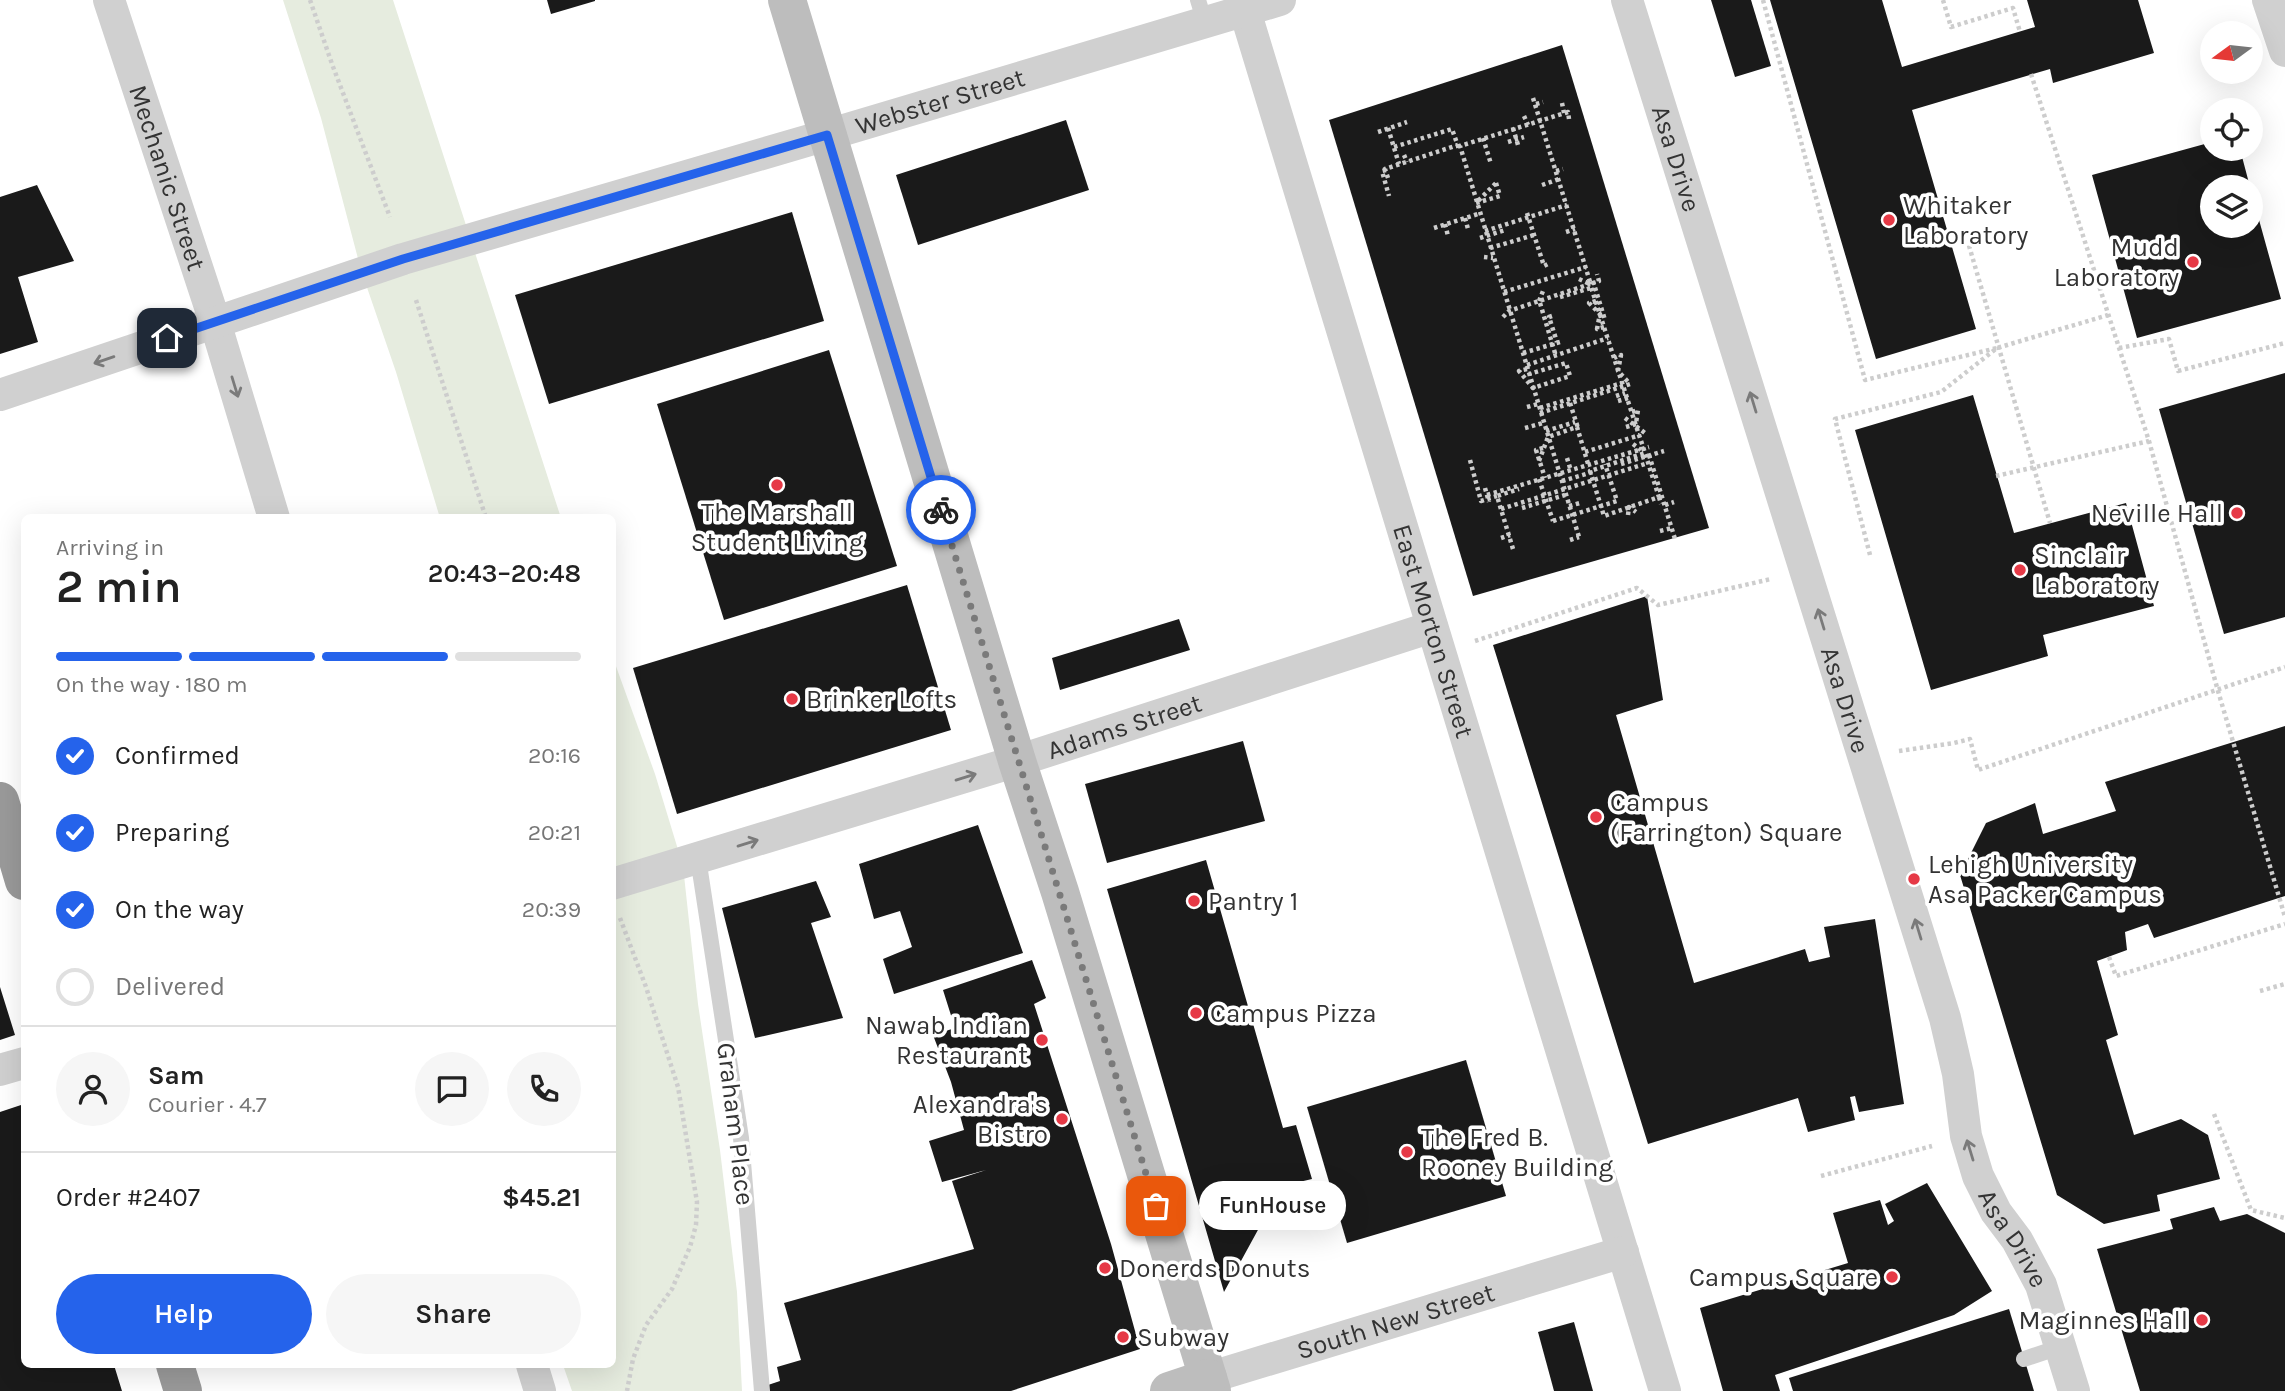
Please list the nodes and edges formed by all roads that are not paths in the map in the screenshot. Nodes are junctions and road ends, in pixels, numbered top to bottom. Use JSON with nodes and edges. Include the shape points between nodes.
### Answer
{"nodes":[{"id":1,"x":109,"y":0,"type":"edge"},
{"id":2,"x":787,"y":0,"type":"edge"},
{"id":3,"x":1280,"y":0,"type":"edge"},
{"id":4,"x":1627,"y":0,"type":"edge"},
{"id":5,"x":2268,"y":0,"type":"edge"},
{"id":6,"x":1245,"y":10,"type":"junction"},
{"id":7,"x":1201,"y":11,"type":"edge"},
{"id":8,"x":2285,"y":51,"type":"edge"},
{"id":9,"x":827,"y":135,"type":"junction"},
{"id":10,"x":215,"y":322,"type":"junction"},
{"id":11,"x":0,"y":395,"type":"edge"},
{"id":12,"x":273,"y":514,"type":"edge"},
{"id":13,"x":1436,"y":640,"type":"junction"},
{"id":14,"x":1017,"y":761,"type":"junction"},
{"id":15,"x":0,"y":801,"type":"edge"},
{"id":16,"x":698,"y":858,"type":"junction"},
{"id":17,"x":21,"y":871,"type":"edge"},
{"id":18,"x":616,"y":883,"type":"edge"},
{"id":19,"x":21,"y":1064,"type":"edge"},
{"id":20,"x":0,"y":1070,"type":"edge"},
{"id":21,"x":1623,"y":1252,"type":"junction"},
{"id":22,"x":2060,"y":1347,"type":"junction"},
{"id":23,"x":2024,"y":1359,"type":"dead end"},
{"id":24,"x":176,"y":1368,"type":"edge"},
{"id":25,"x":533,"y":1368,"type":"edge"},
{"id":26,"x":1210,"y":1385,"type":"edge"},
{"id":27,"x":183,"y":1391,"type":"edge"},
{"id":28,"x":540,"y":1391,"type":"edge"},
{"id":29,"x":762,"y":1391,"type":"edge"},
{"id":30,"x":1169,"y":1391,"type":"edge"},
{"id":31,"x":1665,"y":1391,"type":"edge"},
{"id":32,"x":2074,"y":1391,"type":"edge"}],
"edges":[{"from":1,"to":10,"type":"street","name":"Mechanic Street"},
{"from":2,"to":9,"type":"main road"},
{"from":3,"to":6,"type":"street","name":"Webster Street"},
{"from":22,"to":4,"type":"street","name":"Asa Drive","one_way":true,"via":[[2040,1285],[1978,1176],[1966,1136],[1945,1018]]},
{"from":5,"to":8,"type":"street"},
{"from":6,"to":7,"type":"street","name":"Webster Street"},
{"from":6,"to":13,"type":"street","name":"East Morton Street"},
{"from":7,"to":9,"type":"street","name":"Webster Street"},
{"from":9,"to":10,"type":"street","name":"Webster Street","via":[[403,259]]},
{"from":9,"to":14,"type":"main road"},
{"from":10,"to":11,"type":"street","name":"Webster Street","one_way":true},
{"from":10,"to":12,"type":"street","name":"Mechanic Street","one_way":true},
{"from":13,"to":14,"type":"street","name":"Adams Street"},
{"from":13,"to":21,"type":"street","name":"East Morton Street"},
{"from":16,"to":14,"type":"street","name":"Adams Street","one_way":true},
{"from":14,"to":26,"type":"main road"},
{"from":15,"to":17,"type":"highway"},
{"from":16,"to":18,"type":"street","name":"Adams Street"},
{"from":16,"to":29,"type":"lane","name":"Graham Place","via":[[741,1138]]},
{"from":19,"to":20,"type":"street"},
{"from":21,"to":26,"type":"street","name":"South New Street"},
{"from":21,"to":31,"type":"street","name":"East Morton Street"},
{"from":22,"to":23,"type":"lane"},
{"from":22,"to":32,"type":"street","name":"Asa Drive"},
{"from":24,"to":27,"type":"highway"},
{"from":25,"to":28,"type":"street"},
{"from":26,"to":30,"type":"main road","name":"South New Street"}]}
